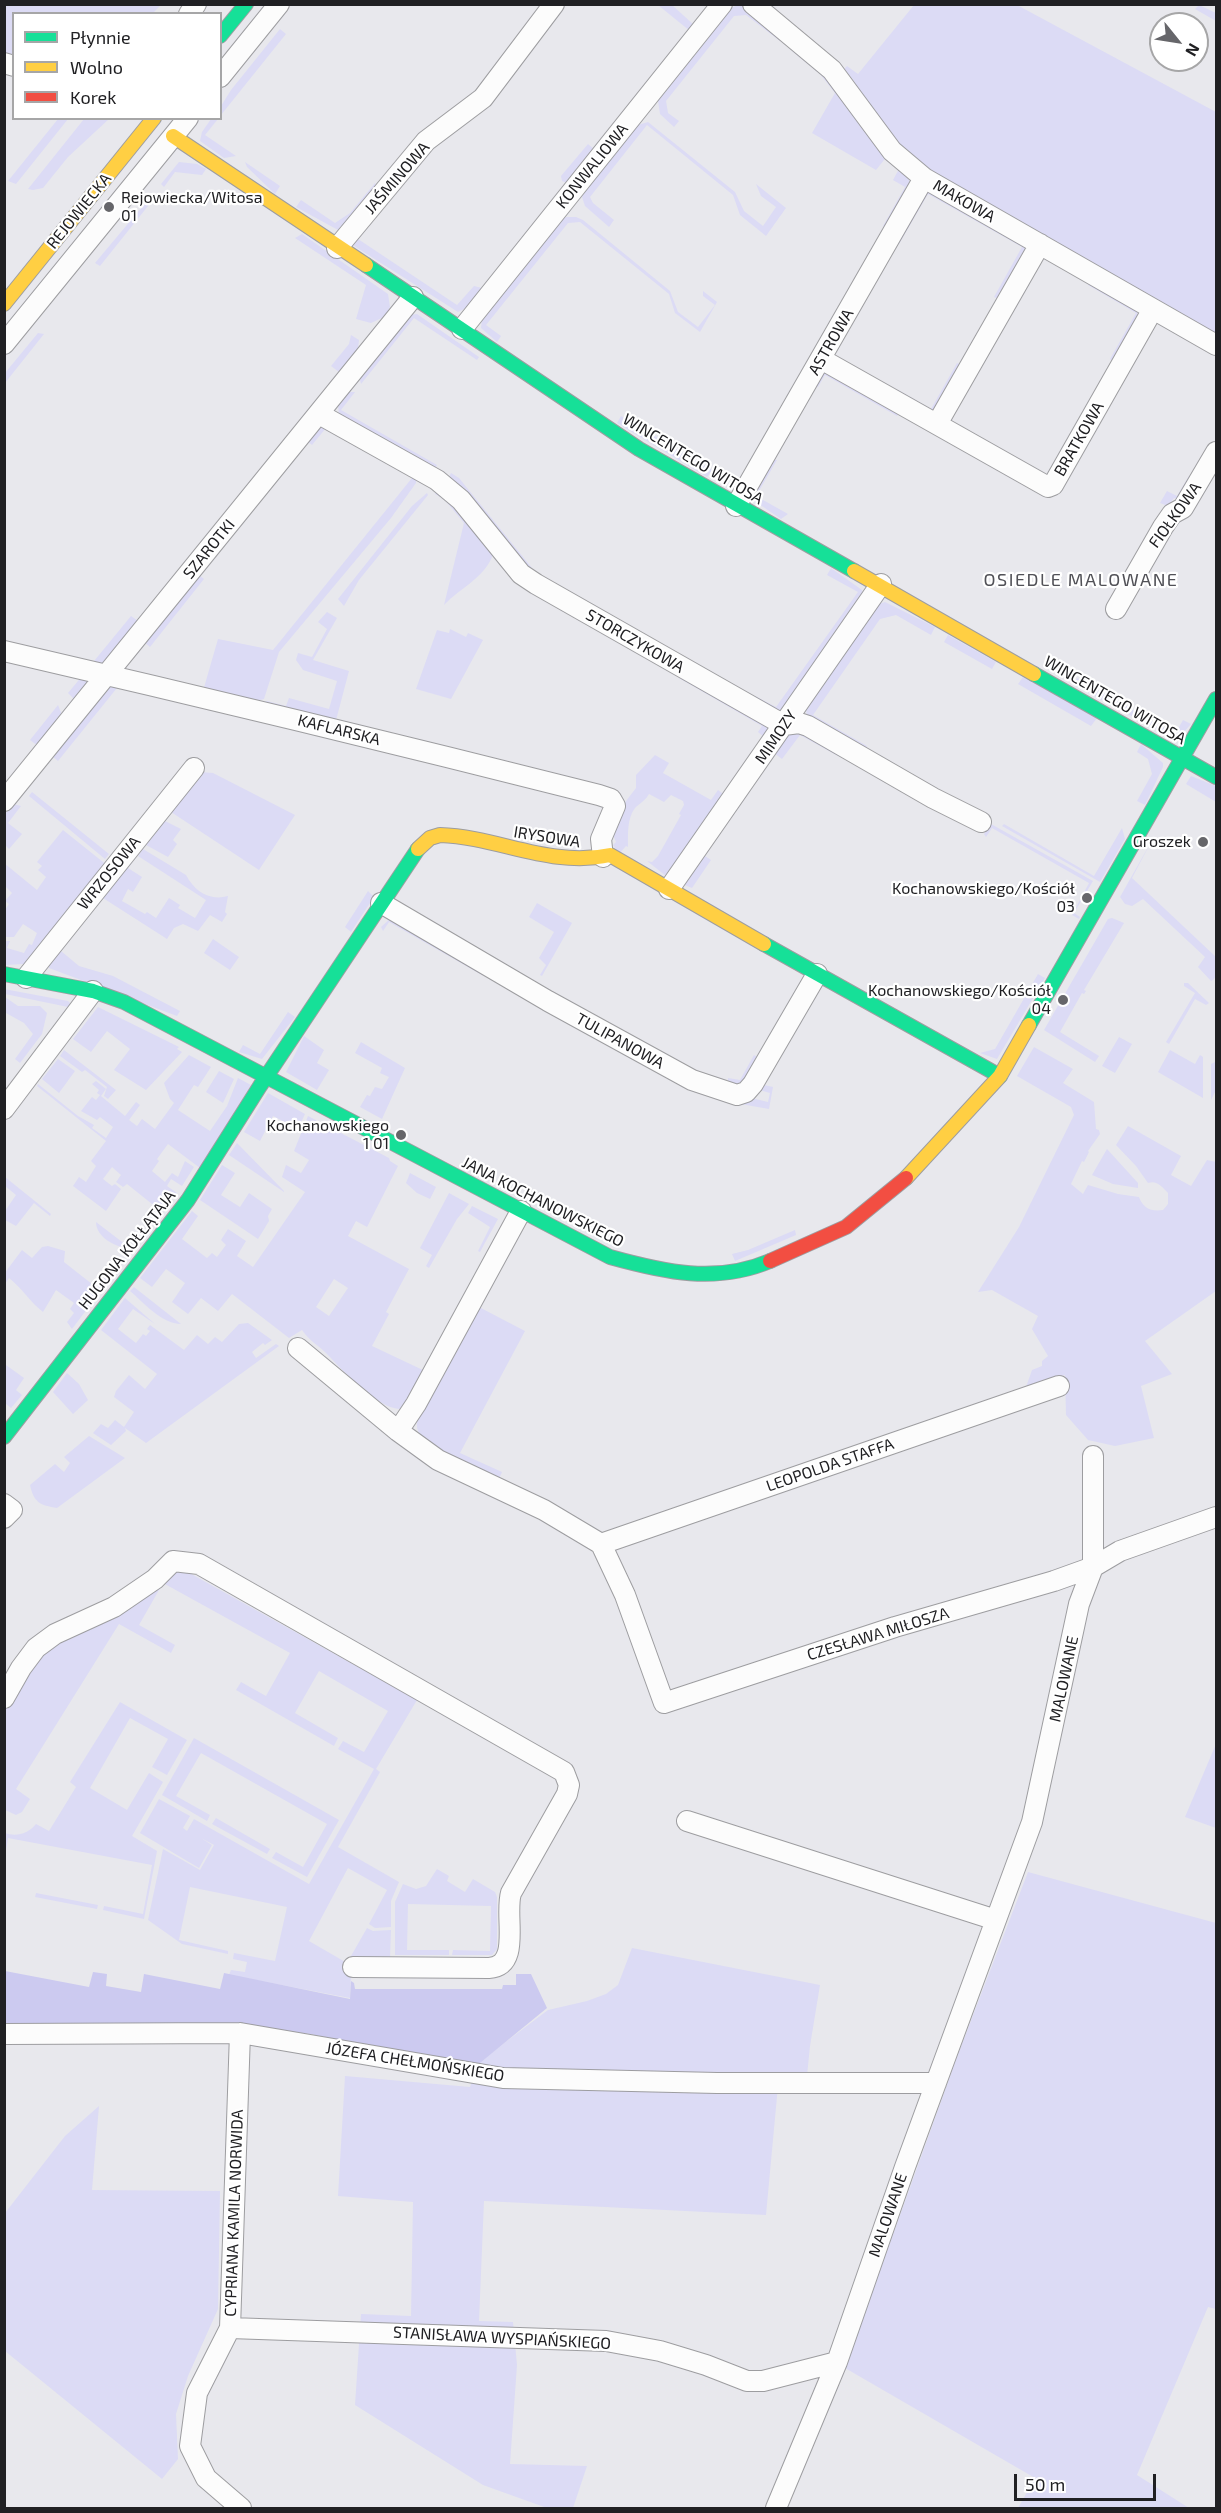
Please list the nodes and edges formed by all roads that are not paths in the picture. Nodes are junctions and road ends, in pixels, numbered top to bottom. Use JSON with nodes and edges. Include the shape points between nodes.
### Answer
{"nodes":[{"id":1,"x":246,"y":4,"type":"edge"},
{"id":2,"x":279,"y":4,"type":"edge"},
{"id":3,"x":554,"y":4,"type":"edge"},
{"id":4,"x":722,"y":4,"type":"edge"},
{"id":5,"x":753,"y":4,"type":"edge"},
{"id":6,"x":222,"y":34,"type":"edge"},
{"id":7,"x":222,"y":75,"type":"edge"},
{"id":8,"x":152,"y":120,"type":"edge"},
{"id":9,"x":186,"y":120,"type":"edge"},
{"id":10,"x":173,"y":136,"type":"junction"},
{"id":11,"x":924,"y":178,"type":"junction"},
{"id":12,"x":1040,"y":244,"type":"junction"},
{"id":13,"x":337,"y":248,"type":"junction"},
{"id":14,"x":413,"y":297,"type":"junction"},
{"id":15,"x":4,"y":304,"type":"edge"},
{"id":16,"x":1153,"y":309,"type":"junction"},
{"id":17,"x":462,"y":329,"type":"junction"},
{"id":18,"x":4,"y":344,"type":"edge"},
{"id":19,"x":1216,"y":345,"type":"edge"},
{"id":20,"x":821,"y":359,"type":"junction"},
{"id":21,"x":319,"y":414,"type":"junction"},
{"id":22,"x":937,"y":424,"type":"junction"},
{"id":23,"x":1216,"y":452,"type":"edge"},
{"id":24,"x":736,"y":506,"type":"junction"},
{"id":25,"x":881,"y":584,"type":"junction"},
{"id":26,"x":1116,"y":609,"type":"dead end"},
{"id":27,"x":4,"y":651,"type":"edge"},
{"id":28,"x":108,"y":674,"type":"junction"},
{"id":29,"x":1216,"y":699,"type":"edge"},
{"id":30,"x":784,"y":725,"type":"junction"},
{"id":31,"x":1183,"y":758,"type":"junction"},
{"id":32,"x":194,"y":768,"type":"dead end"},
{"id":33,"x":1216,"y":777,"type":"edge"},
{"id":34,"x":4,"y":801,"type":"edge"},
{"id":35,"x":981,"y":822,"type":"dead end"},
{"id":36,"x":603,"y":857,"type":"junction"},
{"id":37,"x":669,"y":889,"type":"junction"},
{"id":38,"x":381,"y":903,"type":"junction"},
{"id":39,"x":4,"y":974,"type":"edge"},
{"id":40,"x":817,"y":974,"type":"junction"},
{"id":41,"x":26,"y":978,"type":"junction"},
{"id":42,"x":93,"y":992,"type":"junction"},
{"id":43,"x":1000,"y":1076,"type":"junction"},
{"id":44,"x":266,"y":1077,"type":"junction"},
{"id":45,"x":4,"y":1109,"type":"edge"},
{"id":46,"x":521,"y":1211,"type":"junction"},
{"id":47,"x":298,"y":1348,"type":"dead end"},
{"id":48,"x":1059,"y":1386,"type":"dead end"},
{"id":49,"x":398,"y":1431,"type":"junction"},
{"id":50,"x":4,"y":1437,"type":"edge"},
{"id":51,"x":1093,"y":1456,"type":"dead end"},
{"id":52,"x":1216,"y":1517,"type":"edge"},
{"id":53,"x":601,"y":1544,"type":"junction"},
{"id":54,"x":1093,"y":1567,"type":"junction"},
{"id":55,"x":4,"y":1698,"type":"edge"},
{"id":56,"x":687,"y":1821,"type":"dead end"},
{"id":57,"x":996,"y":1920,"type":"junction"},
{"id":58,"x":353,"y":1968,"type":"dead end"},
{"id":59,"x":240,"y":2033,"type":"junction"},
{"id":60,"x":4,"y":2034,"type":"edge"},
{"id":61,"x":936,"y":2083,"type":"junction"},
{"id":62,"x":231,"y":2328,"type":"junction"},
{"id":63,"x":837,"y":2362,"type":"junction"},
{"id":64,"x":242,"y":2508,"type":"edge"},
{"id":65,"x":776,"y":2508,"type":"edge"}],
"edges":[{"from":1,"to":6,"type":"main road"},
{"from":2,"to":7,"type":"street"},
{"from":3,"to":13,"type":"street","name":"JAŚMINOWA","via":[[483,98],[426,141]]},
{"from":4,"to":17,"type":"street","name":"KONWALIOWA"},
{"from":5,"to":11,"type":"street","name":"MAKOWA","via":[[832,70],[892,150]]},
{"from":8,"to":15,"type":"main road","name":"REJOWIECKA"},
{"from":9,"to":10,"type":"street"},
{"from":10,"to":13,"type":"main road","name":"WINCENTEGO WITOSA"},
{"from":10,"to":18,"type":"street"},
{"from":11,"to":12,"type":"street","name":"MAKOWA"},
{"from":11,"to":20,"type":"street","name":"ASTROWA"},
{"from":12,"to":16,"type":"street","name":"MAKOWA"},
{"from":12,"to":22,"type":"street"},
{"from":13,"to":14,"type":"main road","name":"WINCENTEGO WITOSA"},
{"from":14,"to":17,"type":"main road","name":"WINCENTEGO WITOSA"},
{"from":14,"to":21,"type":"street","name":"SZAROTKI"},
{"from":16,"to":19,"type":"street","name":"MAKOWA"},
{"from":16,"to":22,"type":"street","name":"BRATKOWA","via":[[1051,486]]},
{"from":17,"to":24,"type":"main road","name":"WINCENTEGO WITOSA","via":[[603,426]]},
{"from":20,"to":22,"type":"street","name":"BRATKOWA"},
{"from":20,"to":24,"type":"street","name":"ASTROWA"},
{"from":21,"to":28,"type":"street","name":"SZAROTKI"},
{"from":21,"to":30,"type":"street","name":"STORCZYKOWA","via":[[437,480],[461,500],[521,574]]},
{"from":23,"to":26,"type":"street","name":"FIOŁKOWA","via":[[1183,508],[1163,526]]},
{"from":24,"to":25,"type":"main road","name":"WINCENTEGO WITOSA"},
{"from":25,"to":30,"type":"street","name":"MIMOZY"},
{"from":25,"to":31,"type":"main road","name":"WINCENTEGO WITOSA"},
{"from":27,"to":28,"type":"street","name":"KAFLARSKA"},
{"from":28,"to":34,"type":"street","name":"SZAROTKI"},
{"from":28,"to":36,"type":"street","name":"KAFLARSKA","via":[[599,795],[615,806],[601,839]]},
{"from":29,"to":31,"type":"main road","name":"JANA KOCHANOWSKIEGO"},
{"from":30,"to":35,"type":"street","name":"STORCZYKOWA","via":[[808,726]]},
{"from":30,"to":37,"type":"street","name":"MIMOZY"},
{"from":31,"to":33,"type":"main road","name":"WINCENTEGO WITOSA"},
{"from":31,"to":43,"type":"main road","name":"JANA KOCHANOWSKIEGO"},
{"from":32,"to":41,"type":"street","name":"WRZOSOWA"},
{"from":36,"to":37,"type":"main road","name":"IRYSOWA","via":[[610,855]]},
{"from":36,"to":38,"type":"main road","name":"IRYSOWA","via":[[561,859],[438,835],[422,844]]},
{"from":37,"to":40,"type":"main road","name":"IRYSOWA"},
{"from":38,"to":40,"type":"street","name":"TULIPANOWA","via":[[686,1078],[732,1094],[746,1092],[753,1084]]},
{"from":38,"to":44,"type":"main road","name":"IRYSOWA"},
{"from":39,"to":41,"type":"main road","name":"JANA KOCHANOWSKIEGO"},
{"from":40,"to":43,"type":"main road","name":"IRYSOWA"},
{"from":41,"to":42,"type":"main road","name":"JANA KOCHANOWSKIEGO"},
{"from":42,"to":44,"type":"main road","name":"JANA KOCHANOWSKIEGO","via":[[130,1005]]},
{"from":42,"to":45,"type":"street"},
{"from":43,"to":46,"type":"main road","name":"JANA KOCHANOWSKIEGO","via":[[934,1150],[874,1208],[846,1227],[760,1265],[707,1274],[660,1272],[610,1257]]},
{"from":44,"to":46,"type":"main road","name":"JANA KOCHANOWSKIEGO"},
{"from":44,"to":50,"type":"main road","name":"HUGONA KOŁŁĄTAJA","via":[[188,1200]]},
{"from":46,"to":49,"type":"street"},
{"from":47,"to":49,"type":"street"},
{"from":48,"to":53,"type":"street","name":"LEOPOLDA STAFFA"},
{"from":49,"to":53,"type":"street","via":[[438,1460],[544,1510]]},
{"from":51,"to":54,"type":"street"},
{"from":52,"to":54,"type":"street","via":[[1120,1551]]},
{"from":53,"to":54,"type":"street","name":"CZESŁAWA MIŁOSZA","via":[[625,1595],[664,1703]]},
{"from":54,"to":57,"type":"street","name":"MALOWANE","via":[[1079,1604],[1032,1822]]},
{"from":55,"to":58,"type":"street","via":[[36,1648],[55,1634],[114,1607],[174,1561],[198,1564],[559,1768],[568,1778],[567,1794],[511,1893],[507,1904],[508,1955],[503,1964],[497,1968]]},
{"from":56,"to":57,"type":"street"},
{"from":57,"to":61,"type":"street","name":"MALOWANE"},
{"from":59,"to":60,"type":"street","name":"JÓZEFA CHEŁMOŃSKIEGO"},
{"from":59,"to":61,"type":"street","name":"JÓZEFA CHEŁMOŃSKIEGO","via":[[503,2078]]},
{"from":59,"to":62,"type":"street","name":"CYPRIANA KAMILA NORWIDA"},
{"from":61,"to":63,"type":"street","name":"MALOWANE"},
{"from":62,"to":63,"type":"street","name":"STANISŁAWA WYSPIAŃSKIEGO","via":[[606,2341],[660,2351],[747,2381],[772,2379]]},
{"from":62,"to":64,"type":"street","name":"CYPRIANA KAMILA NORWIDA","via":[[197,2393],[190,2446],[206,2478]]},
{"from":63,"to":65,"type":"street","name":"MALOWANE"}]}
